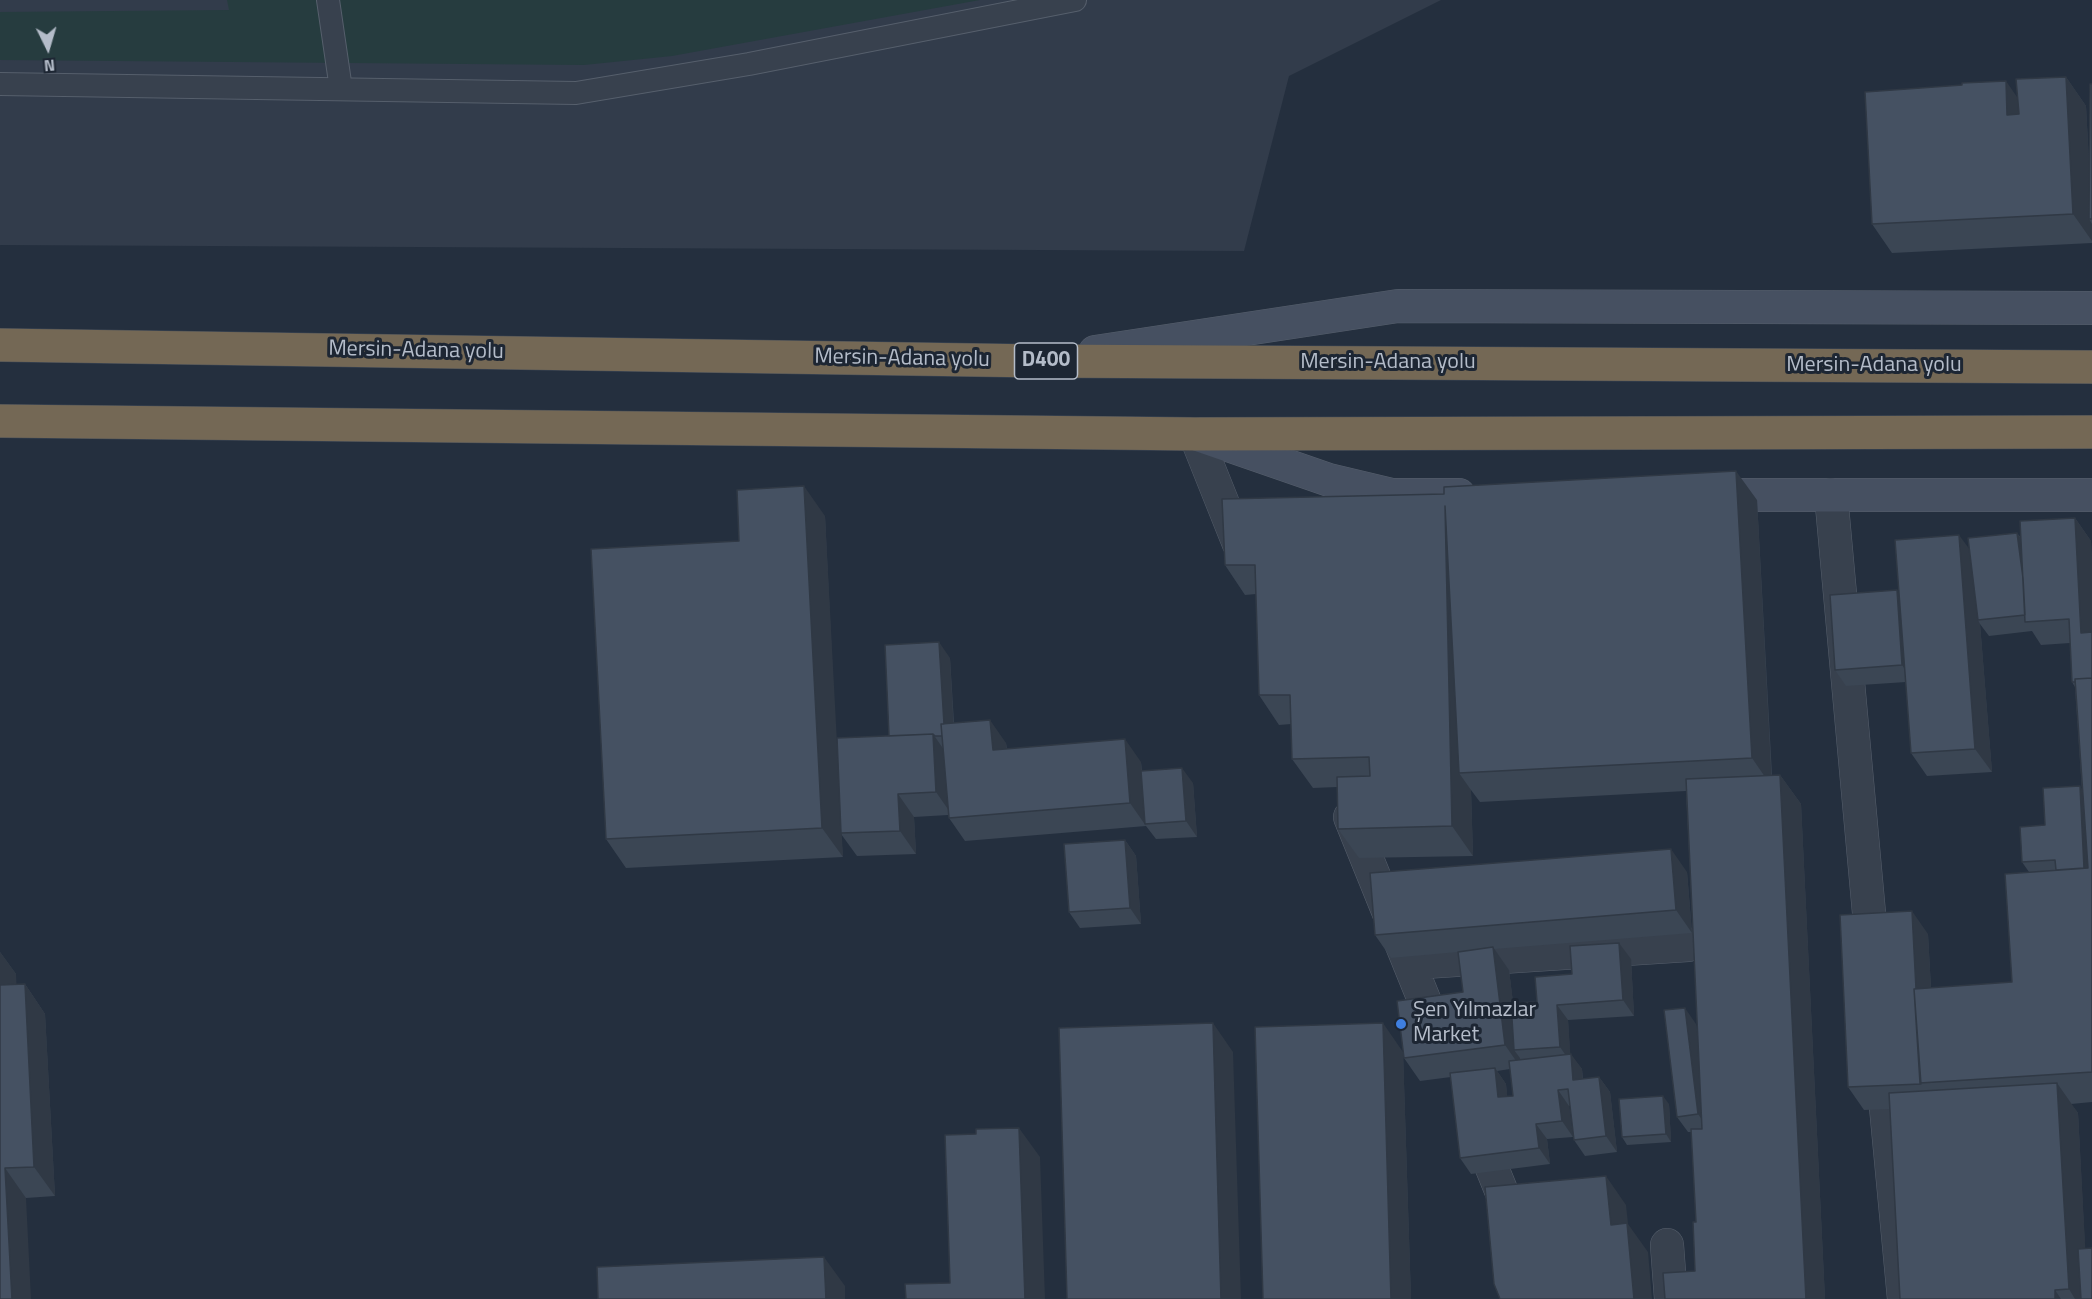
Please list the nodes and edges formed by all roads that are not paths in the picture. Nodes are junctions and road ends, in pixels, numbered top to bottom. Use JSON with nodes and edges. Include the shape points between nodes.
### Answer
{"nodes":[{"id":1,"x":328,"y":0,"type":"edge"},
{"id":2,"x":1075,"y":0,"type":"edge"},
{"id":3,"x":0,"y":84,"type":"edge"},
{"id":4,"x":341,"y":89,"type":"junction"},
{"id":5,"x":2092,"y":309,"type":"edge"},
{"id":6,"x":0,"y":345,"type":"edge"},
{"id":7,"x":1039,"y":361,"type":"junction"},
{"id":8,"x":2092,"y":368,"type":"edge"},
{"id":9,"x":0,"y":421,"type":"edge"},
{"id":10,"x":2092,"y":432,"type":"edge"},
{"id":11,"x":1195,"y":434,"type":"junction"},
{"id":12,"x":1487,"y":495,"type":"edge"},
{"id":13,"x":1677,"y":495,"type":"edge"},
{"id":14,"x":1831,"y":495,"type":"junction"},
{"id":15,"x":2092,"y":495,"type":"edge"},
{"id":16,"x":1248,"y":566,"type":"edge"},
{"id":17,"x":1338,"y":786,"type":"edge"},
{"id":18,"x":1688,"y":945,"type":"dead end"},
{"id":19,"x":1409,"y":963,"type":"junction"},
{"id":20,"x":1876,"y":992,"type":"edge"},
{"id":21,"x":1880,"y":1039,"type":"edge"},
{"id":22,"x":1453,"y":1071,"type":"edge"},
{"id":23,"x":1466,"y":1104,"type":"edge"},
{"id":24,"x":1667,"y":1245,"type":"dead end"},
{"id":25,"x":1545,"y":1299,"type":"edge"},
{"id":26,"x":1671,"y":1299,"type":"edge"},
{"id":27,"x":1904,"y":1299,"type":"edge"}],
"edges":[{"from":1,"to":4,"type":"lane"},
{"from":2,"to":4,"type":"lane","via":[[749,64],[576,93]]},
{"from":3,"to":4,"type":"lane"},
{"from":5,"to":7,"type":"main road","via":[[1398,306]]},
{"from":6,"to":7,"type":"highway","name":"Mersin-Adana yolu","number":"D400"},
{"from":7,"to":8,"type":"highway","name":"Mersin-Adana yolu","number":"D400"},
{"from":9,"to":11,"type":"highway"},
{"from":10,"to":11,"type":"highway"},
{"from":11,"to":12,"type":"main road","via":[[1329,480],[1392,495]]},
{"from":11,"to":16,"type":"street"},
{"from":13,"to":14,"type":"main road"},
{"from":14,"to":15,"type":"main road"},
{"from":14,"to":20,"type":"street"},
{"from":17,"to":19,"type":"street"},
{"from":18,"to":19,"type":"street"},
{"from":19,"to":22,"type":"street"},
{"from":21,"to":27,"type":"street"},
{"from":23,"to":25,"type":"street"},
{"from":24,"to":26,"type":"street"}]}
